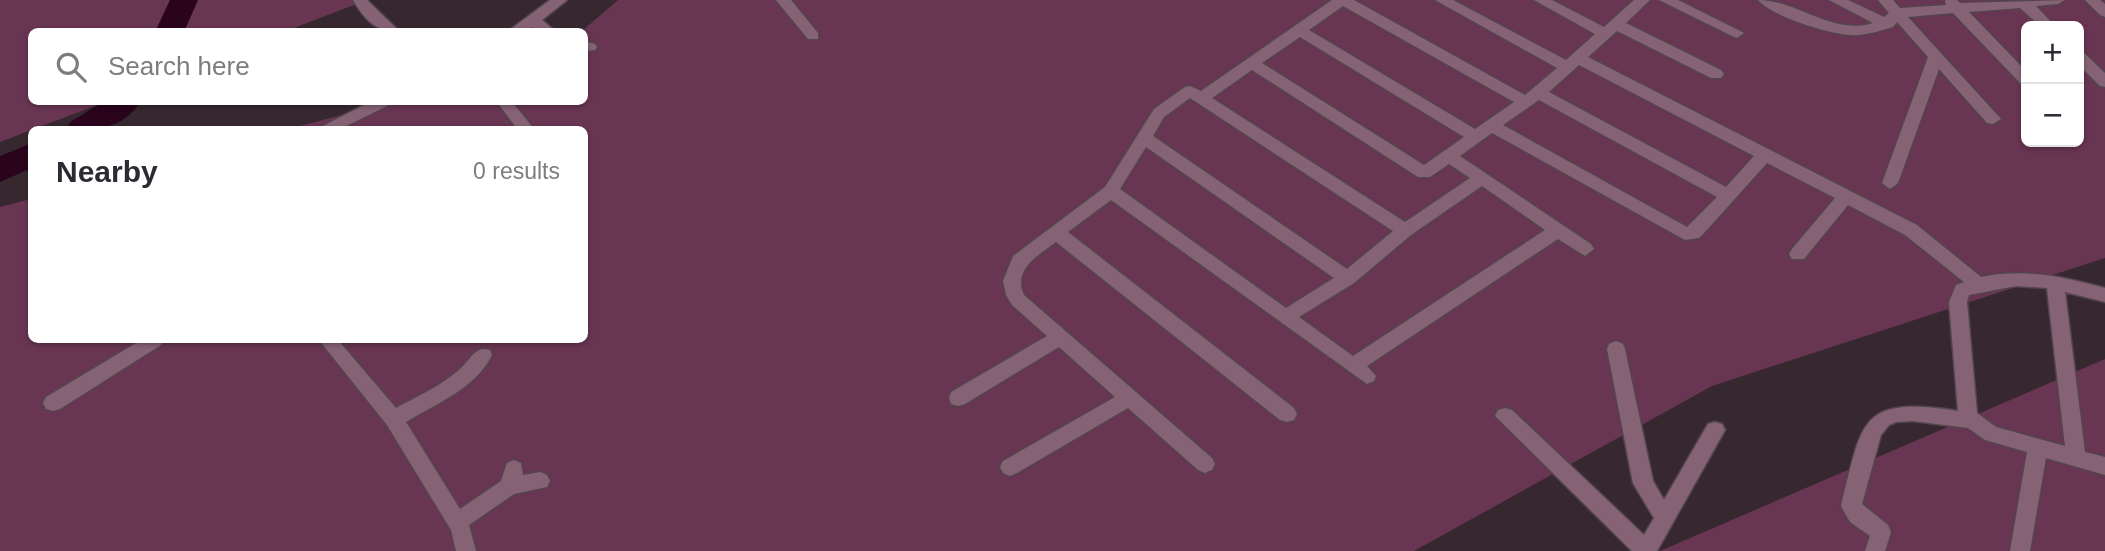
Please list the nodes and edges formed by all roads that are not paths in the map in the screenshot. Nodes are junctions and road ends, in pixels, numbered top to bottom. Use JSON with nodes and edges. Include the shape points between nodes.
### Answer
{"nodes":[{"id":1,"x":360,"y":0,"type":"edge"},
{"id":2,"x":560,"y":0,"type":"edge"},
{"id":3,"x":783,"y":0,"type":"edge"},
{"id":4,"x":1343,"y":0,"type":"edge"},
{"id":5,"x":1442,"y":0,"type":"edge"},
{"id":6,"x":1541,"y":0,"type":"edge"},
{"id":7,"x":1667,"y":0,"type":"edge"},
{"id":8,"x":1765,"y":0,"type":"edge"},
{"id":9,"x":1836,"y":0,"type":"edge"},
{"id":10,"x":1885,"y":0,"type":"edge"},
{"id":11,"x":2058,"y":0,"type":"edge"},
{"id":12,"x":2092,"y":0,"type":"edge"},
{"id":13,"x":1639,"y":1,"type":"edge"},
{"id":14,"x":2023,"y":1,"type":"edge"},
{"id":15,"x":1952,"y":4,"type":"edge"},
{"id":16,"x":2105,"y":12,"type":"edge"},
{"id":17,"x":531,"y":19,"type":"junction"},
{"id":18,"x":1893,"y":19,"type":"junction"},
{"id":19,"x":2043,"y":21,"type":"edge"},
{"id":20,"x":388,"y":28,"type":"edge"},
{"id":21,"x":519,"y":28,"type":"edge"},
{"id":22,"x":544,"y":28,"type":"edge"},
{"id":23,"x":1611,"y":29,"type":"junction"},
{"id":24,"x":1301,"y":31,"type":"junction"},
{"id":25,"x":1737,"y":33,"type":"dead end"},
{"id":26,"x":813,"y":36,"type":"dead end"},
{"id":27,"x":1936,"y":56,"type":"junction"},
{"id":28,"x":2084,"y":61,"type":"edge"},
{"id":29,"x":1252,"y":63,"type":"junction"},
{"id":30,"x":1573,"y":64,"type":"junction"},
{"id":31,"x":1716,"y":74,"type":"dead end"},
{"id":32,"x":2021,"y":75,"type":"edge"},
{"id":33,"x":2105,"y":82,"type":"edge"},
{"id":34,"x":1203,"y":97,"type":"junction"},
{"id":35,"x":1532,"y":97,"type":"junction"},
{"id":36,"x":376,"y":105,"type":"edge"},
{"id":37,"x":506,"y":105,"type":"edge"},
{"id":38,"x":1993,"y":119,"type":"dead end"},
{"id":39,"x":331,"y":126,"type":"edge"},
{"id":40,"x":524,"y":126,"type":"edge"},
{"id":41,"x":1492,"y":126,"type":"junction"},
{"id":42,"x":1476,"y":137,"type":"junction"},
{"id":43,"x":1145,"y":138,"type":"junction"},
{"id":44,"x":1765,"y":155,"type":"junction"},
{"id":45,"x":1449,"y":156,"type":"junction"},
{"id":46,"x":1482,"y":178,"type":"junction"},
{"id":47,"x":1890,"y":183,"type":"dead end"},
{"id":48,"x":1111,"y":191,"type":"junction"},
{"id":49,"x":1728,"y":196,"type":"junction"},
{"id":50,"x":1846,"y":196,"type":"junction"},
{"id":51,"x":1405,"y":230,"type":"junction"},
{"id":52,"x":1558,"y":230,"type":"junction"},
{"id":53,"x":1056,"y":232,"type":"junction"},
{"id":54,"x":1585,"y":249,"type":"dead end"},
{"id":55,"x":1798,"y":254,"type":"dead end"},
{"id":56,"x":1348,"y":278,"type":"junction"},
{"id":57,"x":2055,"y":281,"type":"junction"},
{"id":58,"x":1978,"y":284,"type":"junction"},
{"id":59,"x":2105,"y":295,"type":"edge"},
{"id":60,"x":1285,"y":317,"type":"junction"},
{"id":61,"x":1060,"y":337,"type":"junction"},
{"id":62,"x":151,"y":343,"type":"edge"},
{"id":63,"x":331,"y":343,"type":"edge"},
{"id":64,"x":1616,"y":349,"type":"dead end"},
{"id":65,"x":483,"y":355,"type":"dead end"},
{"id":66,"x":958,"y":398,"type":"dead end"},
{"id":67,"x":1130,"y":398,"type":"junction"},
{"id":68,"x":53,"y":403,"type":"dead end"},
{"id":69,"x":1287,"y":414,"type":"dead end"},
{"id":70,"x":1505,"y":416,"type":"dead end"},
{"id":71,"x":394,"y":419,"type":"junction"},
{"id":72,"x":1973,"y":421,"type":"junction"},
{"id":73,"x":1716,"y":429,"type":"dead end"},
{"id":74,"x":2038,"y":448,"type":"junction"},
{"id":75,"x":2076,"y":457,"type":"junction"},
{"id":76,"x":1205,"y":464,"type":"dead end"},
{"id":77,"x":2105,"y":466,"type":"edge"},
{"id":78,"x":1010,"y":467,"type":"dead end"},
{"id":79,"x":540,"y":481,"type":"dead end"},
{"id":80,"x":1665,"y":519,"type":"junction"},
{"id":81,"x":456,"y":523,"type":"junction"},
{"id":82,"x":467,"y":551,"type":"edge"},
{"id":83,"x":1646,"y":551,"type":"edge"},
{"id":84,"x":1875,"y":551,"type":"edge"},
{"id":85,"x":2020,"y":551,"type":"edge"}],
"edges":[{"from":1,"to":20,"type":"street"},
{"from":2,"to":17,"type":"street"},
{"from":3,"to":26,"type":"street"},
{"from":4,"to":24,"type":"street"},
{"from":4,"to":35,"type":"street"},
{"from":5,"to":30,"type":"street"},
{"from":6,"to":23,"type":"street"},
{"from":7,"to":25,"type":"street"},
{"from":8,"to":18,"type":"street","via":[[1819,23],[1848,29],[1871,30]]},
{"from":9,"to":18,"type":"street"},
{"from":10,"to":18,"type":"street"},
{"from":11,"to":14,"type":"street"},
{"from":12,"to":16,"type":"street"},
{"from":13,"to":23,"type":"street"},
{"from":14,"to":15,"type":"street"},
{"from":14,"to":19,"type":"street"},
{"from":15,"to":18,"type":"street"},
{"from":15,"to":32,"type":"street"},
{"from":17,"to":21,"type":"street"},
{"from":17,"to":22,"type":"street"},
{"from":18,"to":27,"type":"street"},
{"from":23,"to":30,"type":"street"},
{"from":23,"to":31,"type":"street"},
{"from":24,"to":29,"type":"street"},
{"from":24,"to":42,"type":"street"},
{"from":27,"to":38,"type":"street"},
{"from":27,"to":47,"type":"street"},
{"from":28,"to":33,"type":"street"},
{"from":29,"to":34,"type":"street"},
{"from":29,"to":45,"type":"street","via":[[1424,173]]},
{"from":30,"to":35,"type":"street"},
{"from":30,"to":44,"type":"street"},
{"from":34,"to":43,"type":"street","via":[[1184,93],[1159,114]]},
{"from":34,"to":51,"type":"street"},
{"from":35,"to":41,"type":"street"},
{"from":35,"to":49,"type":"street"},
{"from":36,"to":39,"type":"street"},
{"from":37,"to":40,"type":"street"},
{"from":41,"to":42,"type":"street"},
{"from":41,"to":49,"type":"street","via":[[1685,234],[1699,228]]},
{"from":42,"to":45,"type":"street"},
{"from":43,"to":48,"type":"street"},
{"from":43,"to":56,"type":"street"},
{"from":44,"to":49,"type":"street"},
{"from":44,"to":50,"type":"street"},
{"from":45,"to":46,"type":"street"},
{"from":46,"to":51,"type":"street"},
{"from":46,"to":52,"type":"street"},
{"from":48,"to":53,"type":"street"},
{"from":48,"to":60,"type":"street"},
{"from":50,"to":55,"type":"street"},
{"from":50,"to":58,"type":"street","via":[[1911,230]]},
{"from":51,"to":56,"type":"street"},
{"from":52,"to":54,"type":"street"},
{"from":52,"to":60,"type":"street","via":[[1360,371]]},
{"from":53,"to":61,"type":"street","via":[[1019,261],[1010,289]]},
{"from":53,"to":69,"type":"street"},
{"from":56,"to":60,"type":"street"},
{"from":57,"to":58,"type":"street","via":[[2032,277]]},
{"from":57,"to":59,"type":"street"},
{"from":57,"to":75,"type":"street"},
{"from":58,"to":72,"type":"street","via":[[1962,290],[1958,302],[1968,416]]},
{"from":61,"to":66,"type":"street"},
{"from":61,"to":67,"type":"street"},
{"from":62,"to":68,"type":"street"},
{"from":63,"to":71,"type":"street"},
{"from":64,"to":80,"type":"street","via":[[1643,483]]},
{"from":65,"to":71,"type":"street","via":[[476,368]]},
{"from":67,"to":76,"type":"street"},
{"from":67,"to":78,"type":"street"},
{"from":70,"to":83,"type":"street"},
{"from":71,"to":81,"type":"street"},
{"from":72,"to":74,"type":"street","via":[[1992,434]]},
{"from":72,"to":84,"type":"street","via":[[1906,411],[1877,422],[1867,440],[1851,506],[1881,532]]},
{"from":73,"to":80,"type":"street"},
{"from":74,"to":75,"type":"street"},
{"from":74,"to":85,"type":"street"},
{"from":75,"to":77,"type":"street"},
{"from":79,"to":81,"type":"street","via":[[512,478]]},
{"from":80,"to":83,"type":"street"},
{"from":81,"to":82,"type":"street"}]}
